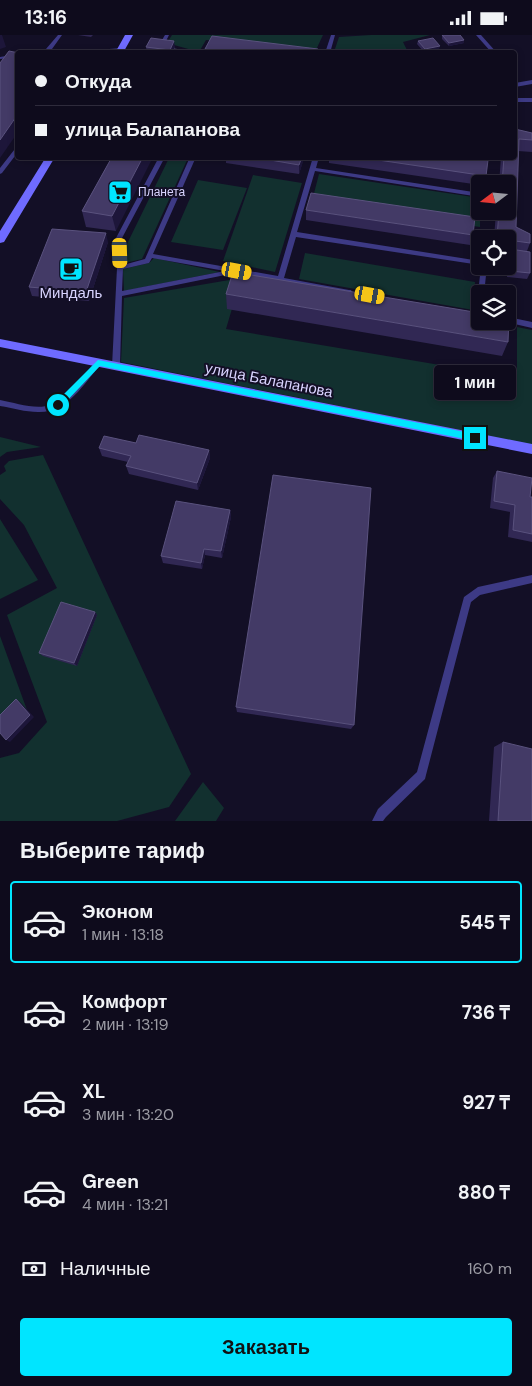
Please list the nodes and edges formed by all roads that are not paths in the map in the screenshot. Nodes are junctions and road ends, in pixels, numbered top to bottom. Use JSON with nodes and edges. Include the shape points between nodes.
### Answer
{"nodes":[{"id":1,"x":60,"y":35,"type":"edge"},
{"id":2,"x":130,"y":35,"type":"edge"},
{"id":3,"x":333,"y":35,"type":"edge"},
{"id":4,"x":478,"y":35,"type":"edge"},
{"id":5,"x":48,"y":50,"type":"edge"},
{"id":6,"x":121,"y":50,"type":"edge"},
{"id":7,"x":328,"y":50,"type":"edge"},
{"id":8,"x":492,"y":50,"type":"edge"},
{"id":9,"x":15,"y":56,"type":"edge"},
{"id":10,"x":0,"y":58,"type":"edge"},
{"id":11,"x":532,"y":82,"type":"edge"},
{"id":12,"x":517,"y":85,"type":"edge"},
{"id":13,"x":517,"y":100,"type":"edge"},
{"id":14,"x":532,"y":100,"type":"edge"},
{"id":15,"x":15,"y":151,"type":"edge"},
{"id":16,"x":49,"y":160,"type":"edge"},
{"id":17,"x":160,"y":160,"type":"edge"},
{"id":18,"x":192,"y":160,"type":"edge"},
{"id":19,"x":315,"y":160,"type":"edge"},
{"id":20,"x":312,"y":169,"type":"junction"},
{"id":21,"x":0,"y":172,"type":"edge"},
{"id":22,"x":471,"y":194,"type":"edge"},
{"id":23,"x":4,"y":225,"type":"edge"},
{"id":24,"x":293,"y":234,"type":"junction"},
{"id":25,"x":0,"y":239,"type":"edge"},
{"id":26,"x":149,"y":255,"type":"junction"},
{"id":27,"x":471,"y":262,"type":"edge"},
{"id":28,"x":120,"y":267,"type":"junction"},
{"id":29,"x":237,"y":271,"type":"junction"},
{"id":30,"x":280,"y":279,"type":"junction"},
{"id":31,"x":355,"y":293,"type":"edge"},
{"id":32,"x":119,"y":294,"type":"junction"},
{"id":33,"x":516,"y":322,"type":"edge"},
{"id":34,"x":532,"y":325,"type":"edge"},
{"id":35,"x":0,"y":343,"type":"edge"},
{"id":36,"x":98,"y":363,"type":"junction"},
{"id":37,"x":116,"y":366,"type":"junction"},
{"id":38,"x":0,"y":403,"type":"edge"},
{"id":39,"x":532,"y":449,"type":"edge"},
{"id":40,"x":532,"y":579,"type":"edge"},
{"id":41,"x":377,"y":821,"type":"edge"}],
"edges":[{"from":1,"to":5,"type":"lane"},
{"from":2,"to":6,"type":"street"},
{"from":3,"to":7,"type":"lane"},
{"from":4,"to":8,"type":"lane"},
{"from":9,"to":10,"type":"lane"},
{"from":11,"to":12,"type":"lane"},
{"from":13,"to":14,"type":"lane"},
{"from":15,"to":21,"type":"lane"},
{"from":16,"to":23,"type":"street"},
{"from":17,"to":28,"type":"lane","via":[[119,238]]},
{"from":18,"to":26,"type":"lane"},
{"from":19,"to":20,"type":"lane"},
{"from":20,"to":22,"type":"lane"},
{"from":20,"to":24,"type":"lane"},
{"from":23,"to":25,"type":"street"},
{"from":24,"to":27,"type":"lane"},
{"from":24,"to":30,"type":"lane"},
{"from":26,"to":28,"type":"lane","via":[[147,261]]},
{"from":26,"to":29,"type":"lane"},
{"from":28,"to":32,"type":"lane"},
{"from":29,"to":30,"type":"lane"},
{"from":29,"to":32,"type":"lane"},
{"from":30,"to":31,"type":"lane"},
{"from":32,"to":37,"type":"lane"},
{"from":33,"to":34,"type":"lane"},
{"from":35,"to":36,"type":"street","name":"улица Балапанова"},
{"from":36,"to":37,"type":"street","name":"улица Балапанова"},
{"from":36,"to":38,"type":"lane","via":[[63,401],[51,408]]},
{"from":37,"to":39,"type":"street","name":"улица Балапанова"},
{"from":40,"to":41,"type":"lane","via":[[478,591],[467,600],[421,775]]}]}
